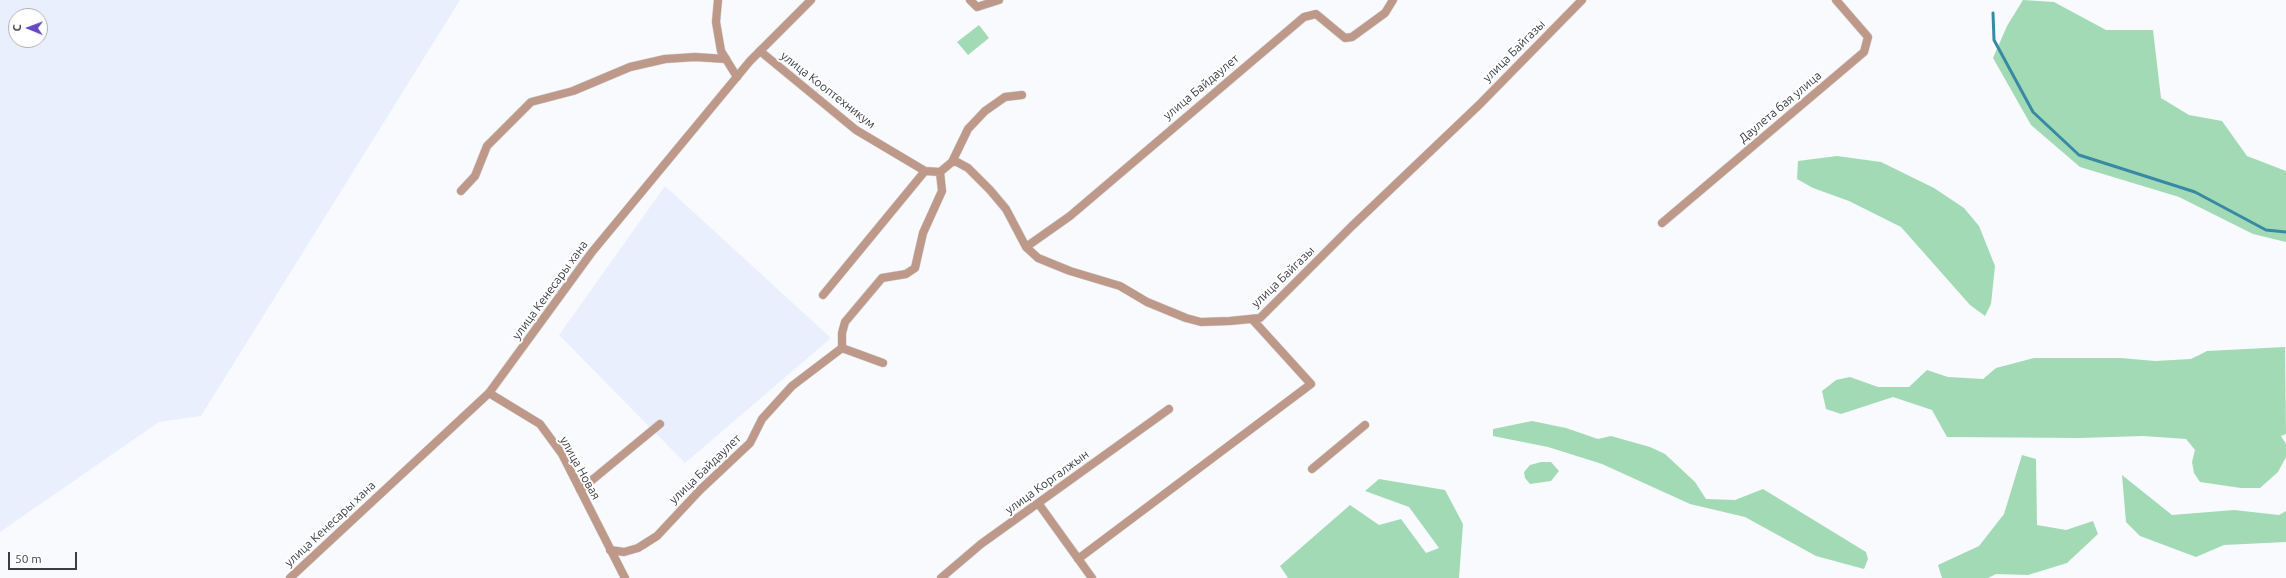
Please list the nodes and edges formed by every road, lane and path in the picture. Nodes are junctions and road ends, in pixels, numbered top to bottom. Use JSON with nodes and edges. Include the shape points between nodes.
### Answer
{"nodes":[{"id":1,"x":718,"y":0,"type":"edge"},
{"id":2,"x":811,"y":0,"type":"edge"},
{"id":3,"x":970,"y":0,"type":"edge"},
{"id":4,"x":999,"y":0,"type":"edge"},
{"id":5,"x":1393,"y":0,"type":"edge"},
{"id":6,"x":1582,"y":0,"type":"edge"},
{"id":7,"x":1836,"y":0,"type":"edge"},
{"id":8,"x":760,"y":51,"type":"junction"},
{"id":9,"x":726,"y":59,"type":"junction"},
{"id":10,"x":737,"y":77,"type":"junction"},
{"id":11,"x":1022,"y":95,"type":"dead end"},
{"id":12,"x":952,"y":162,"type":"junction"},
{"id":13,"x":925,"y":172,"type":"junction"},
{"id":14,"x":940,"y":172,"type":"junction"},
{"id":15,"x":461,"y":191,"type":"dead end"},
{"id":16,"x":1662,"y":223,"type":"dead end"},
{"id":17,"x":1026,"y":247,"type":"junction"},
{"id":18,"x":823,"y":295,"type":"dead end"},
{"id":19,"x":1252,"y":319,"type":"junction"},
{"id":20,"x":842,"y":348,"type":"junction"},
{"id":21,"x":883,"y":363,"type":"dead end"},
{"id":22,"x":489,"y":393,"type":"junction"},
{"id":23,"x":1169,"y":409,"type":"dead end"},
{"id":24,"x":660,"y":424,"type":"dead end"},
{"id":25,"x":1365,"y":425,"type":"dead end"},
{"id":26,"x":1312,"y":469,"type":"dead end"},
{"id":27,"x":580,"y":490,"type":"junction"},
{"id":28,"x":1038,"y":503,"type":"junction"},
{"id":29,"x":610,"y":550,"type":"junction"},
{"id":30,"x":1078,"y":558,"type":"junction"},
{"id":31,"x":290,"y":578,"type":"edge"},
{"id":32,"x":625,"y":578,"type":"edge"},
{"id":33,"x":941,"y":578,"type":"edge"},
{"id":34,"x":1092,"y":578,"type":"edge"}],
"edges":[{"from":1,"to":9,"type":"street","via":[[716,22],[721,51]]},
{"from":2,"to":8,"type":"street","name":"улица Кенесары хана"},
{"from":3,"to":4,"type":"street","via":[[977,7]]},
{"from":5,"to":17,"type":"street","name":"улица Байдаулет","via":[[1385,13],[1352,37],[1345,38],[1316,14],[1304,17],[1070,216]]},
{"from":6,"to":19,"type":"street","name":"улица Байгазы","via":[[1480,104],[1260,318]]},
{"from":7,"to":16,"type":"street","name":"Даулета бая улица","via":[[1868,37],[1864,52]]},
{"from":8,"to":10,"type":"street","name":"улица Кенесары хана"},
{"from":8,"to":13,"type":"street","name":"улица Кооптехникум","via":[[856,130]]},
{"from":9,"to":10,"type":"street"},
{"from":9,"to":15,"type":"street","via":[[695,56],[665,59],[630,68],[573,91],[531,102],[487,146],[475,176]]},
{"from":10,"to":22,"type":"street","name":"улица Кенесары хана","via":[[592,252]]},
{"from":11,"to":12,"type":"street","via":[[1006,97],[985,111],[968,129]]},
{"from":12,"to":14,"type":"street"},
{"from":12,"to":17,"type":"street","via":[[968,168],[990,190],[1006,209]]},
{"from":13,"to":14,"type":"street"},
{"from":13,"to":18,"type":"street"},
{"from":14,"to":20,"type":"street","via":[[942,191],[923,233],[915,268],[906,274],[882,278],[845,322]]},
{"from":17,"to":19,"type":"street","via":[[1038,258],[1120,286],[1147,302],[1186,318],[1201,322]]},
{"from":19,"to":30,"type":"street","name":"улица Байгазы","via":[[1311,384]]},
{"from":20,"to":21,"type":"street"},
{"from":20,"to":29,"type":"street","name":"улица Байдаулет","via":[[792,386],[762,419],[750,443],[700,490],[657,536],[638,548],[624,552]]},
{"from":22,"to":27,"type":"street","name":"улица Новая","via":[[540,424],[562,454]]},
{"from":22,"to":31,"type":"street","name":"улица Кенесары хана"},
{"from":23,"to":28,"type":"street","name":"улица Коргалжын"},
{"from":24,"to":27,"type":"street"},
{"from":25,"to":26,"type":"street"},
{"from":27,"to":29,"type":"street","name":"улица Новая"},
{"from":28,"to":30,"type":"street"},
{"from":28,"to":33,"type":"street","name":"улица Коргалжын","via":[[981,544]]},
{"from":29,"to":32,"type":"street","name":"улица Новая"},
{"from":30,"to":34,"type":"street"}]}
